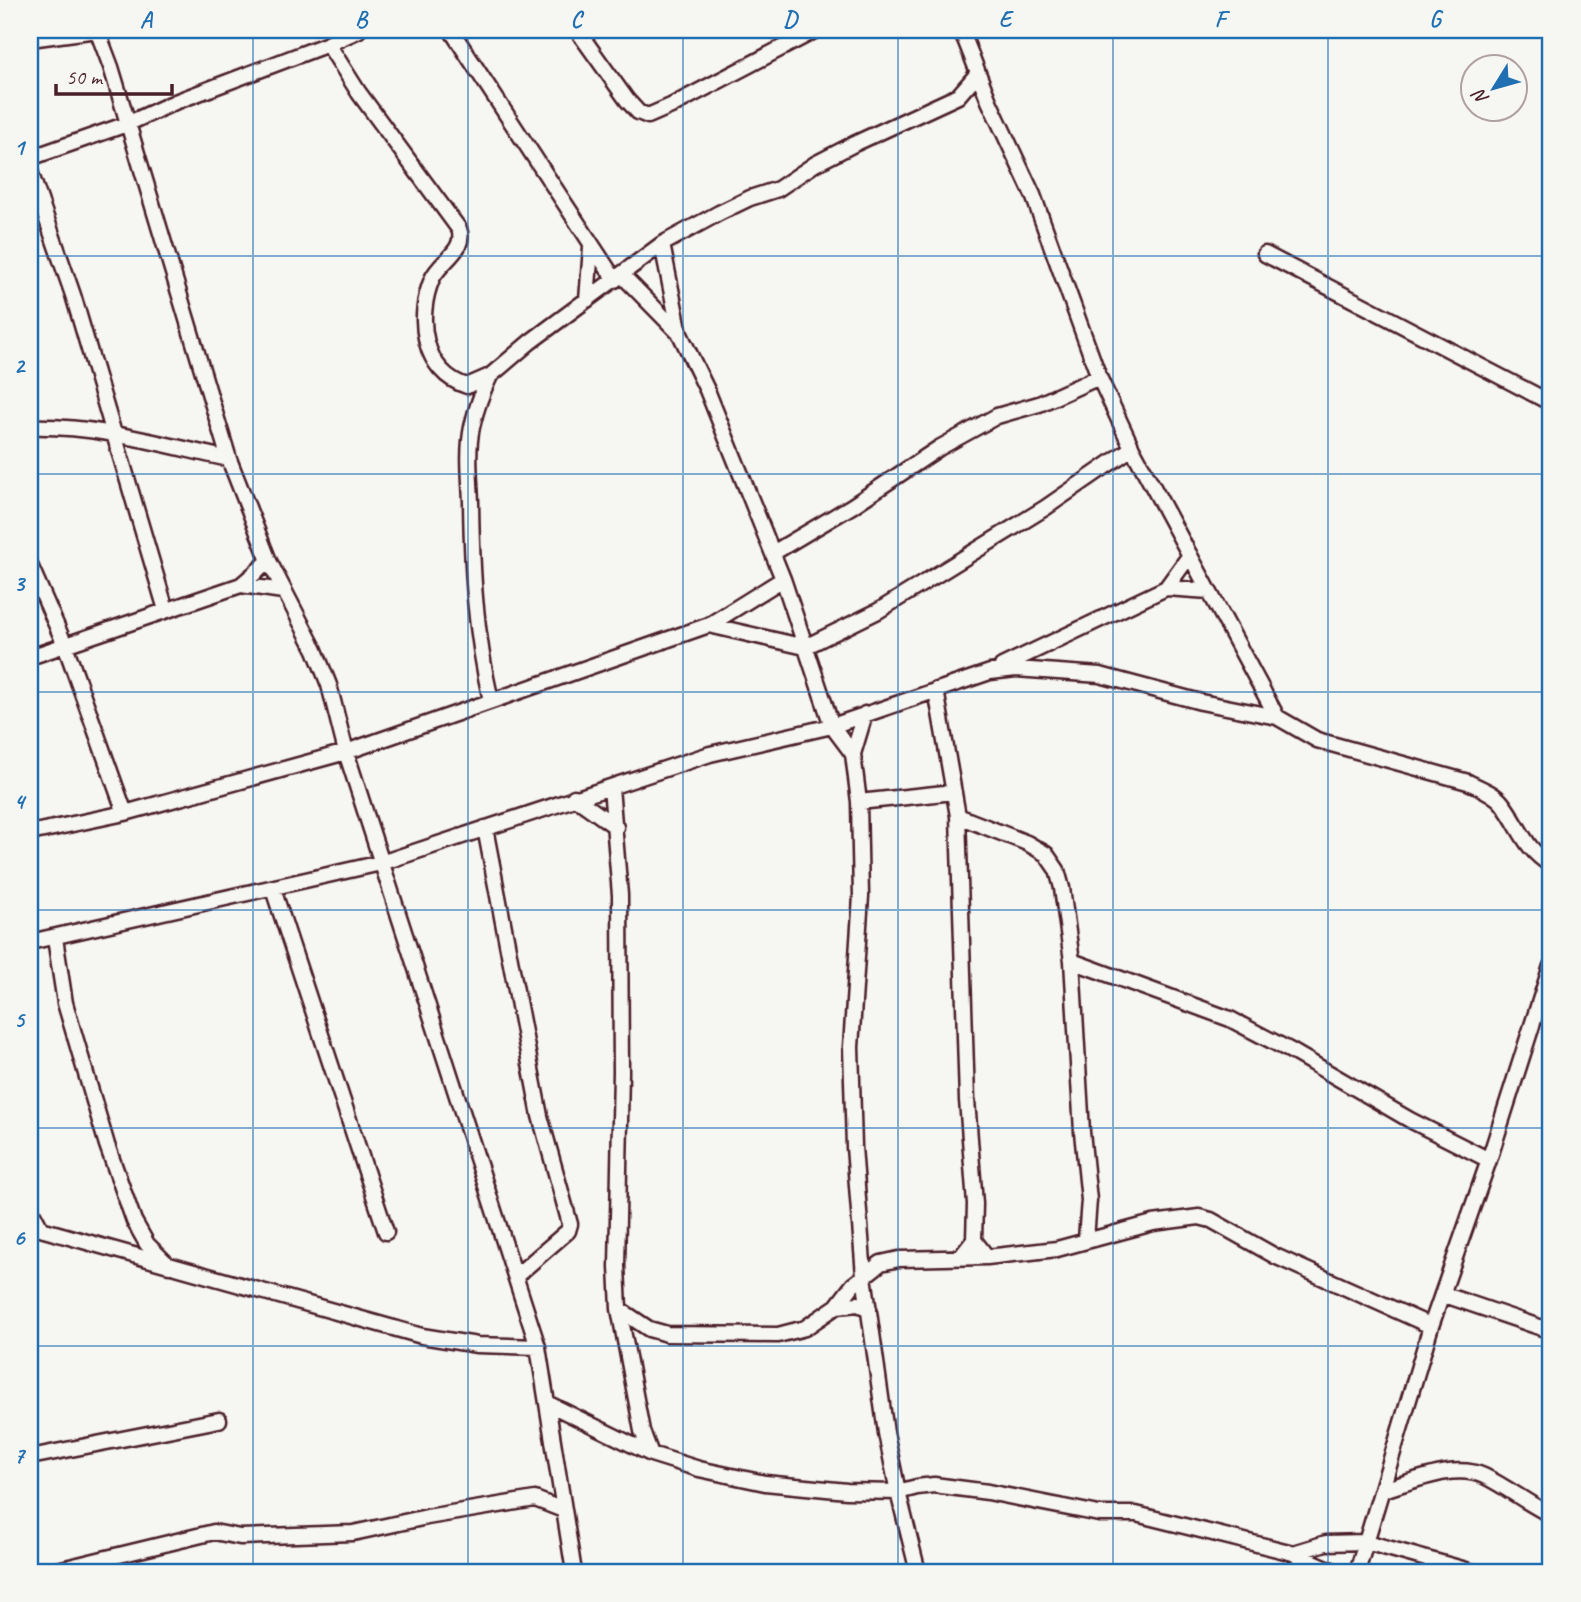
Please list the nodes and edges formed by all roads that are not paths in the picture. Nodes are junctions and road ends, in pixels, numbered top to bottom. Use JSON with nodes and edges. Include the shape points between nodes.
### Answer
{"nodes":[{"id":1,"x":97,"y":30,"type":"edge"},
{"id":2,"x":359,"y":30,"type":"edge"},
{"id":3,"x":451,"y":30,"type":"edge"},
{"id":4,"x":577,"y":30,"type":"edge"},
{"id":5,"x":816,"y":30,"type":"edge"},
{"id":6,"x":956,"y":30,"type":"edge"},
{"id":7,"x":30,"y":39,"type":"edge"},
{"id":8,"x":328,"y":44,"type":"junction"},
{"id":9,"x":978,"y":73,"type":"junction"},
{"id":10,"x":958,"y":96,"type":"junction"},
{"id":11,"x":989,"y":101,"type":"junction"},
{"id":12,"x":127,"y":124,"type":"junction"},
{"id":13,"x":30,"y":158,"type":"edge"},
{"id":14,"x":30,"y":171,"type":"edge"},
{"id":15,"x":662,"y":244,"type":"junction"},
{"id":16,"x":591,"y":247,"type":"junction"},
{"id":17,"x":1265,"y":254,"type":"dead end"},
{"id":18,"x":618,"y":277,"type":"junction"},
{"id":19,"x":587,"y":300,"type":"junction"},
{"id":20,"x":680,"y":334,"type":"junction"},
{"id":21,"x":490,"y":376,"type":"junction"},
{"id":22,"x":1099,"y":377,"type":"junction"},
{"id":23,"x":1551,"y":403,"type":"edge"},
{"id":24,"x":30,"y":426,"type":"edge"},
{"id":25,"x":116,"y":435,"type":"junction"},
{"id":26,"x":1132,"y":448,"type":"junction"},
{"id":27,"x":229,"y":459,"type":"junction"},
{"id":28,"x":773,"y":553,"type":"junction"},
{"id":29,"x":1189,"y":555,"type":"junction"},
{"id":30,"x":269,"y":561,"type":"junction"},
{"id":31,"x":30,"y":565,"type":"edge"},
{"id":32,"x":783,"y":579,"type":"junction"},
{"id":33,"x":241,"y":585,"type":"junction"},
{"id":34,"x":1166,"y":588,"type":"junction"},
{"id":35,"x":283,"y":591,"type":"junction"},
{"id":36,"x":1209,"y":592,"type":"junction"},
{"id":37,"x":166,"y":610,"type":"junction"},
{"id":38,"x":709,"y":625,"type":"junction"},
{"id":39,"x":65,"y":645,"type":"junction"},
{"id":40,"x":805,"y":647,"type":"junction"},
{"id":41,"x":30,"y":657,"type":"edge"},
{"id":42,"x":990,"y":672,"type":"junction"},
{"id":43,"x":936,"y":690,"type":"junction"},
{"id":44,"x":491,"y":701,"type":"junction"},
{"id":45,"x":865,"y":714,"type":"junction"},
{"id":46,"x":1277,"y":717,"type":"junction"},
{"id":47,"x":832,"y":726,"type":"junction"},
{"id":48,"x":346,"y":752,"type":"junction"},
{"id":49,"x":853,"y":754,"type":"junction"},
{"id":50,"x":611,"y":787,"type":"junction"},
{"id":51,"x":954,"y":792,"type":"junction"},
{"id":52,"x":574,"y":797,"type":"junction"},
{"id":53,"x":859,"y":802,"type":"junction"},
{"id":54,"x":125,"y":813,"type":"junction"},
{"id":55,"x":958,"y":816,"type":"junction"},
{"id":56,"x":616,"y":827,"type":"junction"},
{"id":57,"x":485,"y":828,"type":"junction"},
{"id":58,"x":30,"y":833,"type":"edge"},
{"id":59,"x":382,"y":863,"type":"junction"},
{"id":60,"x":1551,"y":865,"type":"edge"},
{"id":61,"x":273,"y":889,"type":"junction"},
{"id":62,"x":55,"y":938,"type":"junction"},
{"id":63,"x":30,"y":942,"type":"edge"},
{"id":64,"x":1072,"y":961,"type":"junction"},
{"id":65,"x":1551,"y":966,"type":"edge"},
{"id":66,"x":1489,"y":1160,"type":"junction"},
{"id":67,"x":30,"y":1208,"type":"edge"},
{"id":68,"x":36,"y":1228,"type":"edge"},
{"id":69,"x":386,"y":1232,"type":"dead end"},
{"id":70,"x":1086,"y":1239,"type":"junction"},
{"id":71,"x":974,"y":1240,"type":"junction"},
{"id":72,"x":987,"y":1257,"type":"junction"},
{"id":73,"x":960,"y":1258,"type":"junction"},
{"id":74,"x":169,"y":1266,"type":"junction"},
{"id":75,"x":516,"y":1276,"type":"junction"},
{"id":76,"x":864,"y":1276,"type":"junction"},
{"id":77,"x":1442,"y":1294,"type":"junction"},
{"id":78,"x":837,"y":1306,"type":"junction"},
{"id":79,"x":869,"y":1308,"type":"junction"},
{"id":80,"x":619,"y":1309,"type":"junction"},
{"id":81,"x":1431,"y":1326,"type":"junction"},
{"id":82,"x":1551,"y":1331,"type":"edge"},
{"id":83,"x":538,"y":1348,"type":"junction"},
{"id":84,"x":547,"y":1403,"type":"junction"},
{"id":85,"x":219,"y":1420,"type":"dead end"},
{"id":86,"x":642,"y":1431,"type":"junction"},
{"id":87,"x":628,"y":1443,"type":"junction"},
{"id":88,"x":651,"y":1454,"type":"junction"},
{"id":89,"x":30,"y":1457,"type":"edge"},
{"id":90,"x":560,"y":1478,"type":"junction"},
{"id":91,"x":1382,"y":1490,"type":"junction"},
{"id":92,"x":898,"y":1492,"type":"junction"},
{"id":93,"x":535,"y":1499,"type":"junction"},
{"id":94,"x":563,"y":1510,"type":"junction"},
{"id":95,"x":1551,"y":1515,"type":"edge"},
{"id":96,"x":1366,"y":1542,"type":"junction"},
{"id":97,"x":1293,"y":1553,"type":"junction"},
{"id":98,"x":49,"y":1572,"type":"edge"},
{"id":99,"x":574,"y":1572,"type":"edge"},
{"id":100,"x":918,"y":1572,"type":"edge"},
{"id":101,"x":1336,"y":1572,"type":"edge"},
{"id":102,"x":1357,"y":1572,"type":"edge"},
{"id":103,"x":1473,"y":1572,"type":"edge"}],
"edges":[{"from":1,"to":7,"type":"street"},
{"from":1,"to":12,"type":"street"},
{"from":2,"to":8,"type":"street"},
{"from":3,"to":16,"type":"street"},
{"from":4,"to":5,"type":"street","via":[[627,100],[648,116]]},
{"from":6,"to":9,"type":"street","via":[[964,37]]},
{"from":8,"to":12,"type":"street"},
{"from":8,"to":21,"type":"street","via":[[462,237],[430,281],[425,337],[437,367],[467,386]]},
{"from":9,"to":10,"type":"street"},
{"from":9,"to":11,"type":"street"},
{"from":10,"to":11,"type":"street"},
{"from":10,"to":15,"type":"street"},
{"from":11,"to":22,"type":"street","via":[[1033,195]]},
{"from":12,"to":13,"type":"street"},
{"from":12,"to":27,"type":"street"},
{"from":14,"to":25,"type":"street"},
{"from":15,"to":18,"type":"street"},
{"from":15,"to":20,"type":"street"},
{"from":16,"to":18,"type":"street"},
{"from":16,"to":19,"type":"street"},
{"from":17,"to":23,"type":"street"},
{"from":18,"to":19,"type":"street"},
{"from":18,"to":20,"type":"street"},
{"from":19,"to":21,"type":"street"},
{"from":20,"to":28,"type":"street"},
{"from":21,"to":44,"type":"street","via":[[471,429],[470,464],[475,612]]},
{"from":22,"to":26,"type":"street"},
{"from":22,"to":28,"type":"street","via":[[1049,400],[997,416]]},
{"from":24,"to":25,"type":"street"},
{"from":25,"to":27,"type":"street"},
{"from":25,"to":37,"type":"street"},
{"from":26,"to":29,"type":"street"},
{"from":26,"to":40,"type":"street","via":[[1045,508],[877,611]]},
{"from":27,"to":30,"type":"street"},
{"from":28,"to":32,"type":"street"},
{"from":29,"to":34,"type":"street"},
{"from":29,"to":36,"type":"street"},
{"from":30,"to":33,"type":"street"},
{"from":30,"to":35,"type":"street"},
{"from":31,"to":39,"type":"street"},
{"from":32,"to":38,"type":"street"},
{"from":32,"to":40,"type":"street"},
{"from":33,"to":35,"type":"street"},
{"from":33,"to":37,"type":"street"},
{"from":34,"to":36,"type":"street"},
{"from":34,"to":42,"type":"street"},
{"from":35,"to":48,"type":"street","via":[[330,685]]},
{"from":36,"to":46,"type":"street"},
{"from":37,"to":39,"type":"street"},
{"from":38,"to":40,"type":"street"},
{"from":38,"to":44,"type":"street"},
{"from":39,"to":41,"type":"street"},
{"from":39,"to":54,"type":"street"},
{"from":40,"to":47,"type":"street"},
{"from":42,"to":43,"type":"street"},
{"from":42,"to":46,"type":"street","via":[[1016,669],[1100,675]]},
{"from":43,"to":45,"type":"street"},
{"from":43,"to":51,"type":"street"},
{"from":44,"to":48,"type":"street"},
{"from":45,"to":47,"type":"street"},
{"from":45,"to":49,"type":"street"},
{"from":46,"to":60,"type":"street","via":[[1317,740],[1468,782],[1490,793],[1501,802],[1532,851]]},
{"from":47,"to":49,"type":"street"},
{"from":47,"to":50,"type":"street","via":[[710,754]]},
{"from":48,"to":54,"type":"street"},
{"from":48,"to":59,"type":"street"},
{"from":49,"to":53,"type":"street"},
{"from":50,"to":52,"type":"street"},
{"from":50,"to":56,"type":"street"},
{"from":51,"to":53,"type":"street"},
{"from":51,"to":55,"type":"street"},
{"from":52,"to":56,"type":"street"},
{"from":52,"to":57,"type":"street"},
{"from":53,"to":76,"type":"street","via":[[861,896],[851,1047]]},
{"from":54,"to":58,"type":"street"},
{"from":55,"to":64,"type":"street","via":[[1046,855],[1062,888]]},
{"from":55,"to":71,"type":"street"},
{"from":56,"to":80,"type":"street","via":[[620,894]]},
{"from":57,"to":59,"type":"street"},
{"from":57,"to":75,"type":"street","via":[[540,1116],[570,1224],[568,1231]]},
{"from":59,"to":61,"type":"street"},
{"from":59,"to":75,"type":"street"},
{"from":61,"to":62,"type":"street"},
{"from":61,"to":69,"type":"street"},
{"from":62,"to":63,"type":"street"},
{"from":62,"to":74,"type":"street","via":[[65,1003],[107,1145],[134,1222],[147,1244]]},
{"from":64,"to":66,"type":"street","via":[[1230,1019]]},
{"from":64,"to":70,"type":"street","via":[[1089,1200]]},
{"from":65,"to":66,"type":"street"},
{"from":66,"to":77,"type":"street"},
{"from":67,"to":68,"type":"street"},
{"from":68,"to":74,"type":"street"},
{"from":70,"to":72,"type":"street","via":[[1057,1248]]},
{"from":70,"to":81,"type":"street","via":[[1153,1223],[1199,1217],[1211,1220],[1275,1256]]},
{"from":71,"to":72,"type":"street"},
{"from":71,"to":73,"type":"street"},
{"from":72,"to":73,"type":"street"},
{"from":73,"to":76,"type":"street","via":[[899,1259]]},
{"from":74,"to":83,"type":"street","via":[[422,1336]]},
{"from":75,"to":83,"type":"street"},
{"from":76,"to":78,"type":"street"},
{"from":76,"to":79,"type":"street"},
{"from":77,"to":81,"type":"street"},
{"from":77,"to":82,"type":"street"},
{"from":78,"to":79,"type":"street"},
{"from":78,"to":80,"type":"street","via":[[804,1328],[752,1336],[667,1334],[642,1325]]},
{"from":79,"to":92,"type":"street"},
{"from":80,"to":86,"type":"street"},
{"from":81,"to":91,"type":"street"},
{"from":83,"to":84,"type":"street"},
{"from":84,"to":87,"type":"street"},
{"from":84,"to":90,"type":"street"},
{"from":85,"to":89,"type":"street"},
{"from":86,"to":87,"type":"street"},
{"from":86,"to":88,"type":"street"},
{"from":87,"to":88,"type":"street"},
{"from":88,"to":92,"type":"street","via":[[765,1482]]},
{"from":90,"to":93,"type":"street"},
{"from":90,"to":94,"type":"street"},
{"from":91,"to":95,"type":"street","via":[[1466,1471]]},
{"from":91,"to":96,"type":"street"},
{"from":92,"to":97,"type":"street","via":[[934,1486],[1099,1514],[1136,1514]]},
{"from":92,"to":100,"type":"street"},
{"from":93,"to":94,"type":"street"},
{"from":93,"to":98,"type":"street","via":[[353,1533],[240,1537],[214,1532]]},
{"from":94,"to":99,"type":"street"},
{"from":96,"to":97,"type":"street","via":[[1326,1543]]},
{"from":96,"to":102,"type":"street"},
{"from":96,"to":103,"type":"street"},
{"from":97,"to":101,"type":"street"}]}
